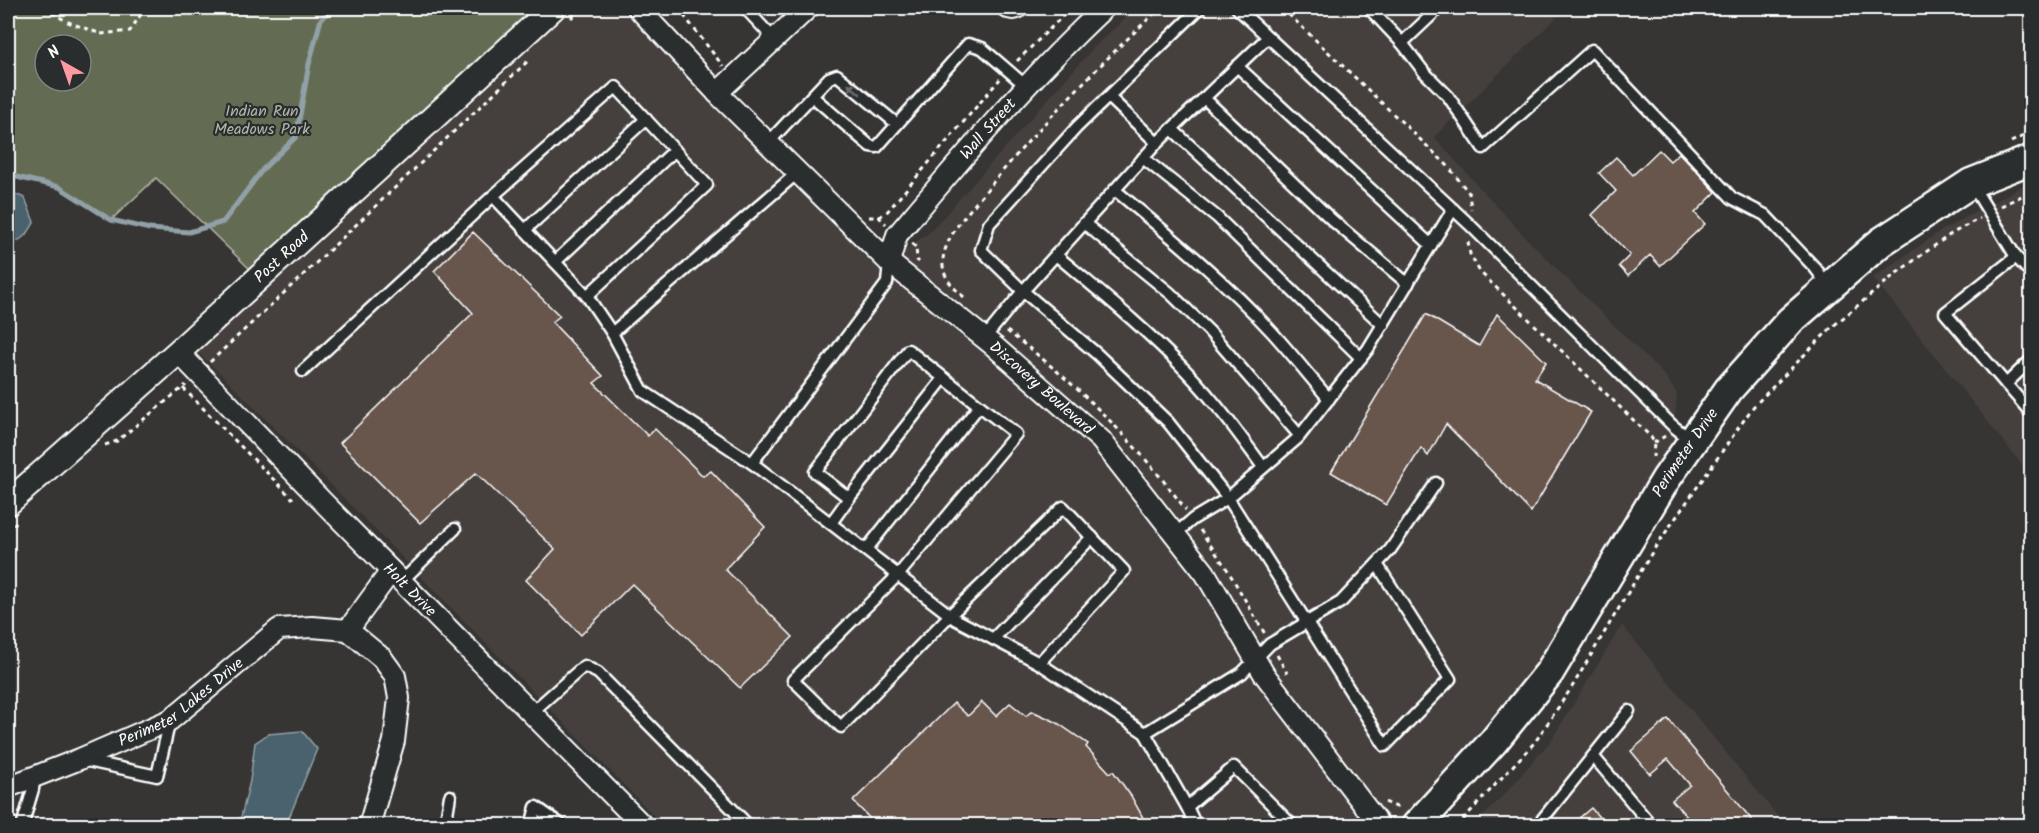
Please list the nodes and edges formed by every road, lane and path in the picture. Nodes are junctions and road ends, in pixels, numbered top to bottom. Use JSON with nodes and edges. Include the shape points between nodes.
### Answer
{"nodes":[{"id":1,"x":21,"y":8,"type":"edge"},
{"id":2,"x":44,"y":8,"type":"edge"},
{"id":3,"x":145,"y":8,"type":"edge"},
{"id":4,"x":582,"y":8,"type":"edge"},
{"id":5,"x":638,"y":8,"type":"edge"},
{"id":6,"x":678,"y":8,"type":"edge"},
{"id":7,"x":745,"y":8,"type":"edge"},
{"id":8,"x":808,"y":8,"type":"edge"},
{"id":9,"x":1008,"y":8,"type":"edge"},
{"id":10,"x":1017,"y":8,"type":"edge"},
{"id":11,"x":1071,"y":8,"type":"edge"},
{"id":12,"x":1104,"y":8,"type":"edge"},
{"id":13,"x":1160,"y":8,"type":"edge"},
{"id":14,"x":1200,"y":8,"type":"edge"},
{"id":15,"x":1237,"y":8,"type":"edge"},
{"id":16,"x":1282,"y":8,"type":"edge"},
{"id":17,"x":1369,"y":8,"type":"edge"},
{"id":18,"x":1439,"y":8,"type":"edge"},
{"id":19,"x":8,"y":11,"type":"edge"},
{"id":20,"x":560,"y":15,"type":"edge"},
{"id":21,"x":1268,"y":37,"type":"junction"},
{"id":22,"x":774,"y":39,"type":"junction"},
{"id":23,"x":1402,"y":43,"type":"junction"},
{"id":24,"x":534,"y":54,"type":"dead end"},
{"id":25,"x":1238,"y":66,"type":"junction"},
{"id":26,"x":1007,"y":70,"type":"junction"},
{"id":27,"x":732,"y":79,"type":"junction"},
{"id":28,"x":1026,"y":86,"type":"junction"},
{"id":29,"x":717,"y":93,"type":"junction"},
{"id":30,"x":813,"y":96,"type":"junction"},
{"id":31,"x":1108,"y":97,"type":"junction"},
{"id":32,"x":1204,"y":98,"type":"junction"},
{"id":33,"x":646,"y":119,"type":"junction"},
{"id":34,"x":897,"y":124,"type":"junction"},
{"id":35,"x":1172,"y":129,"type":"junction"},
{"id":36,"x":1157,"y":143,"type":"junction"},
{"id":37,"x":767,"y":144,"type":"junction"},
{"id":38,"x":675,"y":150,"type":"junction"},
{"id":39,"x":1143,"y":158,"type":"junction"},
{"id":40,"x":2031,"y":159,"type":"edge"},
{"id":41,"x":797,"y":173,"type":"junction"},
{"id":42,"x":1971,"y":183,"type":"junction"},
{"id":43,"x":1115,"y":190,"type":"junction"},
{"id":44,"x":2031,"y":191,"type":"edge"},
{"id":45,"x":493,"y":196,"type":"junction"},
{"id":46,"x":1453,"y":209,"type":"junction"},
{"id":47,"x":1989,"y":213,"type":"junction"},
{"id":48,"x":865,"y":216,"type":"dead end"},
{"id":49,"x":879,"y":217,"type":"junction"},
{"id":50,"x":1084,"y":223,"type":"junction"},
{"id":51,"x":1469,"y":224,"type":"junction"},
{"id":52,"x":525,"y":230,"type":"junction"},
{"id":53,"x":897,"y":235,"type":"junction"},
{"id":54,"x":1431,"y":245,"type":"junction"},
{"id":55,"x":1056,"y":255,"type":"junction"},
{"id":56,"x":2016,"y":257,"type":"junction"},
{"id":57,"x":555,"y":262,"type":"junction"},
{"id":58,"x":889,"y":262,"type":"junction"},
{"id":59,"x":924,"y":268,"type":"dead end"},
{"id":60,"x":2031,"y":274,"type":"edge"},
{"id":61,"x":940,"y":280,"type":"dead end"},
{"id":62,"x":948,"y":284,"type":"junction"},
{"id":63,"x":1408,"y":284,"type":"junction"},
{"id":64,"x":1830,"y":287,"type":"junction"},
{"id":65,"x":1023,"y":291,"type":"junction"},
{"id":66,"x":587,"y":296,"type":"junction"},
{"id":67,"x":964,"y":297,"type":"dead end"},
{"id":68,"x":997,"y":323,"type":"junction"},
{"id":69,"x":1383,"y":325,"type":"junction"},
{"id":70,"x":612,"y":333,"type":"junction"},
{"id":71,"x":984,"y":339,"type":"junction"},
{"id":72,"x":178,"y":352,"type":"junction"},
{"id":73,"x":1361,"y":358,"type":"junction"},
{"id":74,"x":2031,"y":359,"type":"edge"},
{"id":75,"x":303,"y":371,"type":"dead end"},
{"id":76,"x":198,"y":374,"type":"junction"},
{"id":77,"x":944,"y":378,"type":"junction"},
{"id":78,"x":2006,"y":384,"type":"junction"},
{"id":79,"x":1329,"y":399,"type":"junction"},
{"id":80,"x":979,"y":406,"type":"junction"},
{"id":81,"x":2031,"y":414,"type":"edge"},
{"id":82,"x":1299,"y":435,"type":"junction"},
{"id":83,"x":1692,"y":441,"type":"junction"},
{"id":84,"x":94,"y":448,"type":"dead end"},
{"id":85,"x":752,"y":463,"type":"junction"},
{"id":86,"x":1650,"y":465,"type":"dead end"},
{"id":87,"x":1263,"y":467,"type":"junction"},
{"id":88,"x":1436,"y":483,"type":"dead end"},
{"id":89,"x":849,"y":498,"type":"junction"},
{"id":90,"x":1228,"y":498,"type":"junction"},
{"id":91,"x":15,"y":509,"type":"edge"},
{"id":92,"x":1192,"y":519,"type":"junction"},
{"id":93,"x":831,"y":523,"type":"junction"},
{"id":94,"x":455,"y":529,"type":"dead end"},
{"id":95,"x":8,"y":532,"type":"edge"},
{"id":96,"x":1175,"y":534,"type":"junction"},
{"id":97,"x":1092,"y":537,"type":"junction"},
{"id":98,"x":866,"y":550,"type":"junction"},
{"id":99,"x":1377,"y":564,"type":"junction"},
{"id":100,"x":898,"y":574,"type":"junction"},
{"id":101,"x":396,"y":577,"type":"junction"},
{"id":102,"x":950,"y":615,"type":"junction"},
{"id":103,"x":1306,"y":623,"type":"junction"},
{"id":104,"x":348,"y":630,"type":"junction"},
{"id":105,"x":993,"y":639,"type":"junction"},
{"id":106,"x":1270,"y":644,"type":"junction"},
{"id":107,"x":1255,"y":658,"type":"junction"},
{"id":108,"x":1039,"y":663,"type":"junction"},
{"id":109,"x":1288,"y":674,"type":"dead end"},
{"id":110,"x":1629,"y":711,"type":"dead end"},
{"id":111,"x":531,"y":713,"type":"junction"},
{"id":112,"x":170,"y":720,"type":"junction"},
{"id":113,"x":1145,"y":733,"type":"junction"},
{"id":114,"x":1593,"y":756,"type":"junction"},
{"id":115,"x":80,"y":759,"type":"junction"},
{"id":116,"x":34,"y":775,"type":"junction"},
{"id":117,"x":8,"y":787,"type":"edge"},
{"id":118,"x":450,"y":796,"type":"dead end"},
{"id":119,"x":1379,"y":796,"type":"dead end"},
{"id":120,"x":1187,"y":807,"type":"junction"},
{"id":121,"x":1412,"y":817,"type":"edge"},
{"id":122,"x":22,"y":825,"type":"edge"},
{"id":123,"x":369,"y":825,"type":"edge"},
{"id":124,"x":445,"y":825,"type":"edge"},
{"id":125,"x":531,"y":825,"type":"edge"},
{"id":126,"x":562,"y":825,"type":"edge"},
{"id":127,"x":643,"y":825,"type":"edge"},
{"id":128,"x":750,"y":825,"type":"edge"},
{"id":129,"x":1196,"y":825,"type":"edge"},
{"id":130,"x":1293,"y":825,"type":"edge"},
{"id":131,"x":1380,"y":825,"type":"edge"},
{"id":132,"x":1457,"y":825,"type":"edge"},
{"id":133,"x":1537,"y":825,"type":"edge"},
{"id":134,"x":1652,"y":825,"type":"edge"}],
"edges":[{"from":1,"to":19,"type":"path"},
{"from":2,"to":3,"type":"path","via":[[101,34],[130,31]]},
{"from":4,"to":20,"type":"path"},
{"from":5,"to":29,"type":"street","name":"Discovery Boulevard"},
{"from":6,"to":27,"type":"path"},
{"from":7,"to":22,"type":"lane"},
{"from":8,"to":22,"type":"street"},
{"from":9,"to":10,"type":"street"},
{"from":11,"to":26,"type":"path"},
{"from":12,"to":28,"type":"street","name":"Wall Street"},
{"from":13,"to":62,"type":"path","via":[[1057,108],[959,224],[945,251]]},
{"from":14,"to":31,"type":"lane"},
{"from":15,"to":21,"type":"lane"},
{"from":16,"to":51,"type":"path","via":[[1447,165],[1470,193]]},
{"from":17,"to":23,"type":"lane"},
{"from":18,"to":23,"type":"lane"},
{"from":20,"to":72,"type":"street","name":"Post Road"},
{"from":21,"to":25,"type":"lane"},
{"from":21,"to":46,"type":"lane"},
{"from":22,"to":27,"type":"street"},
{"from":23,"to":64,"type":"lane","via":[[1448,96],[1483,148],[1592,50],[1732,198],[1765,215]]},
{"from":24,"to":76,"type":"path"},
{"from":25,"to":32,"type":"lane"},
{"from":25,"to":54,"type":"lane"},
{"from":26,"to":28,"type":"lane"},
{"from":26,"to":34,"type":"lane","via":[[982,48],[968,44]]},
{"from":26,"to":49,"type":"path"},
{"from":27,"to":29,"type":"street"},
{"from":28,"to":53,"type":"street","name":"Wall Street"},
{"from":29,"to":37,"type":"street","name":"Discovery Boulevard"},
{"from":34,"to":30,"type":"lane","one_way":true,"via":[[837,75],[829,78]]},
{"from":30,"to":34,"type":"lane","via":[[870,146],[877,147]]},
{"from":30,"to":37,"type":"lane"},
{"from":31,"to":36,"type":"lane"},
{"from":31,"to":65,"type":"lane","via":[[989,224],[981,250]]},
{"from":32,"to":35,"type":"lane"},
{"from":32,"to":63,"type":"lane","via":[[1332,220]]},
{"from":33,"to":38,"type":"lane"},
{"from":33,"to":45,"type":"lane","via":[[616,87]]},
{"from":33,"to":52,"type":"lane"},
{"from":35,"to":36,"type":"lane"},
{"from":35,"to":69,"type":"lane"},
{"from":36,"to":39,"type":"lane"},
{"from":37,"to":41,"type":"street","name":"Discovery Boulevard"},
{"from":38,"to":57,"type":"lane"},
{"from":38,"to":66,"type":"lane","via":[[707,184]]},
{"from":39,"to":43,"type":"lane"},
{"from":39,"to":73,"type":"lane","via":[[1218,216]]},
{"from":40,"to":42,"type":"main road","name":"Perimeter Drive"},
{"from":41,"to":58,"type":"street","name":"Discovery Boulevard"},
{"from":41,"to":70,"type":"lane"},
{"from":42,"to":47,"type":"lane"},
{"from":42,"to":64,"type":"main road","name":"Perimeter Drive","via":[[1881,242]]},
{"from":43,"to":50,"type":"lane"},
{"from":43,"to":79,"type":"lane","via":[[1192,255],[1272,332]]},
{"from":44,"to":47,"type":"path"},
{"from":45,"to":52,"type":"lane"},
{"from":45,"to":75,"type":"lane"},
{"from":46,"to":51,"type":"lane"},
{"from":46,"to":54,"type":"lane"},
{"from":47,"to":56,"type":"lane"},
{"from":47,"to":132,"type":"path","via":[[1951,234],[1898,272],[1832,327],[1753,407],[1654,549],[1535,742]]},
{"from":48,"to":49,"type":"path"},
{"from":49,"to":53,"type":"path"},
{"from":50,"to":55,"type":"lane"},
{"from":50,"to":82,"type":"lane","via":[[1170,293],[1209,331]]},
{"from":51,"to":83,"type":"lane"},
{"from":51,"to":86,"type":"path","via":[[1470,254],[1480,272],[1650,437],[1654,456]]},
{"from":52,"to":57,"type":"lane"},
{"from":53,"to":58,"type":"street","name":"Wall Street"},
{"from":53,"to":59,"type":"path","via":[[916,247],[917,260]]},
{"from":54,"to":63,"type":"lane"},
{"from":55,"to":65,"type":"lane"},
{"from":55,"to":87,"type":"lane","via":[[1185,370],[1218,406]]},
{"from":56,"to":60,"type":"lane"},
{"from":56,"to":78,"type":"lane","via":[[1945,313]]},
{"from":57,"to":66,"type":"lane"},
{"from":58,"to":71,"type":"street","name":"Discovery Boulevard"},
{"from":58,"to":85,"type":"lane","via":[[887,283]]},
{"from":61,"to":62,"type":"path"},
{"from":62,"to":67,"type":"path"},
{"from":63,"to":69,"type":"lane"},
{"from":64,"to":83,"type":"main road","name":"Perimeter Drive","via":[[1790,321],[1728,389]]},
{"from":65,"to":68,"type":"lane"},
{"from":65,"to":90,"type":"lane","via":[[1168,422]]},
{"from":66,"to":70,"type":"lane"},
{"from":68,"to":71,"type":"lane"},
{"from":68,"to":92,"type":"path","via":[[1112,420]]},
{"from":69,"to":73,"type":"lane"},
{"from":70,"to":85,"type":"lane","via":[[643,391]]},
{"from":71,"to":96,"type":"street","name":"Discovery Boulevard","via":[[1101,440]]},
{"from":72,"to":76,"type":"street","name":"Holt Drive"},
{"from":72,"to":91,"type":"street","name":"Post Road"},
{"from":73,"to":79,"type":"lane"},
{"from":74,"to":78,"type":"lane"},
{"from":76,"to":84,"type":"path","via":[[117,441]]},
{"from":76,"to":101,"type":"street","name":"Holt Drive"},
{"from":77,"to":80,"type":"lane"},
{"from":77,"to":89,"type":"lane"},
{"from":77,"to":89,"type":"lane","via":[[908,350],[815,472]]},
{"from":78,"to":81,"type":"lane"},
{"from":79,"to":82,"type":"lane"},
{"from":80,"to":98,"type":"lane"},
{"from":80,"to":100,"type":"lane","via":[[1016,434]]},
{"from":82,"to":87,"type":"lane"},
{"from":83,"to":121,"type":"main road","name":"Perimeter Drive","via":[[1548,673],[1494,741]]},
{"from":85,"to":93,"type":"lane"},
{"from":87,"to":90,"type":"lane"},
{"from":88,"to":99,"type":"lane"},
{"from":89,"to":93,"type":"lane"},
{"from":90,"to":92,"type":"lane"},
{"from":90,"to":103,"type":"lane"},
{"from":91,"to":95,"type":"path"},
{"from":92,"to":96,"type":"lane"},
{"from":92,"to":106,"type":"path"},
{"from":93,"to":98,"type":"lane"},
{"from":94,"to":101,"type":"lane"},
{"from":96,"to":107,"type":"street","name":"Discovery Boulevard","via":[[1205,573]]},
{"from":97,"to":102,"type":"lane","via":[[1063,507]]},
{"from":97,"to":105,"type":"lane"},
{"from":97,"to":108,"type":"lane","via":[[1124,571]]},
{"from":98,"to":100,"type":"lane"},
{"from":99,"to":103,"type":"lane","via":[[1341,602]]},
{"from":99,"to":103,"type":"lane","via":[[1450,679],[1384,746]]},
{"from":100,"to":102,"type":"lane"},
{"from":100,"to":102,"type":"lane","via":[[793,680],[841,727]]},
{"from":101,"to":104,"type":"street"},
{"from":101,"to":111,"type":"street","name":"Holt Drive"},
{"from":102,"to":105,"type":"lane"},
{"from":103,"to":106,"type":"lane"},
{"from":104,"to":112,"type":"street","name":"Perimeter Lakes Drive","via":[[279,629]]},
{"from":104,"to":123,"type":"street","via":[[382,658],[395,676],[399,698],[394,741]]},
{"from":105,"to":108,"type":"lane"},
{"from":106,"to":107,"type":"lane"},
{"from":106,"to":109,"type":"path"},
{"from":107,"to":113,"type":"lane","via":[[1242,673]]},
{"from":107,"to":131,"type":"street","name":"Discovery Boulevard"},
{"from":108,"to":113,"type":"lane"},
{"from":110,"to":114,"type":"lane"},
{"from":111,"to":127,"type":"street","name":"Holt Drive"},
{"from":111,"to":128,"type":"lane","via":[[585,666],[598,673]]},
{"from":112,"to":115,"type":"street","name":"Perimeter Lakes Drive"},
{"from":112,"to":115,"type":"lane","via":[[157,776]]},
{"from":113,"to":120,"type":"lane"},
{"from":114,"to":133,"type":"lane"},
{"from":114,"to":134,"type":"lane"},
{"from":115,"to":116,"type":"street","name":"Perimeter Lakes Drive"},
{"from":116,"to":117,"type":"street","name":"Perimeter Lakes Drive"},
{"from":116,"to":122,"type":"lane"},
{"from":118,"to":124,"type":"lane"},
{"from":119,"to":121,"type":"path"},
{"from":120,"to":129,"type":"lane"},
{"from":120,"to":130,"type":"lane","via":[[1234,767]]},
{"from":125,"to":126,"type":"lane","via":[[536,807]]}]}
